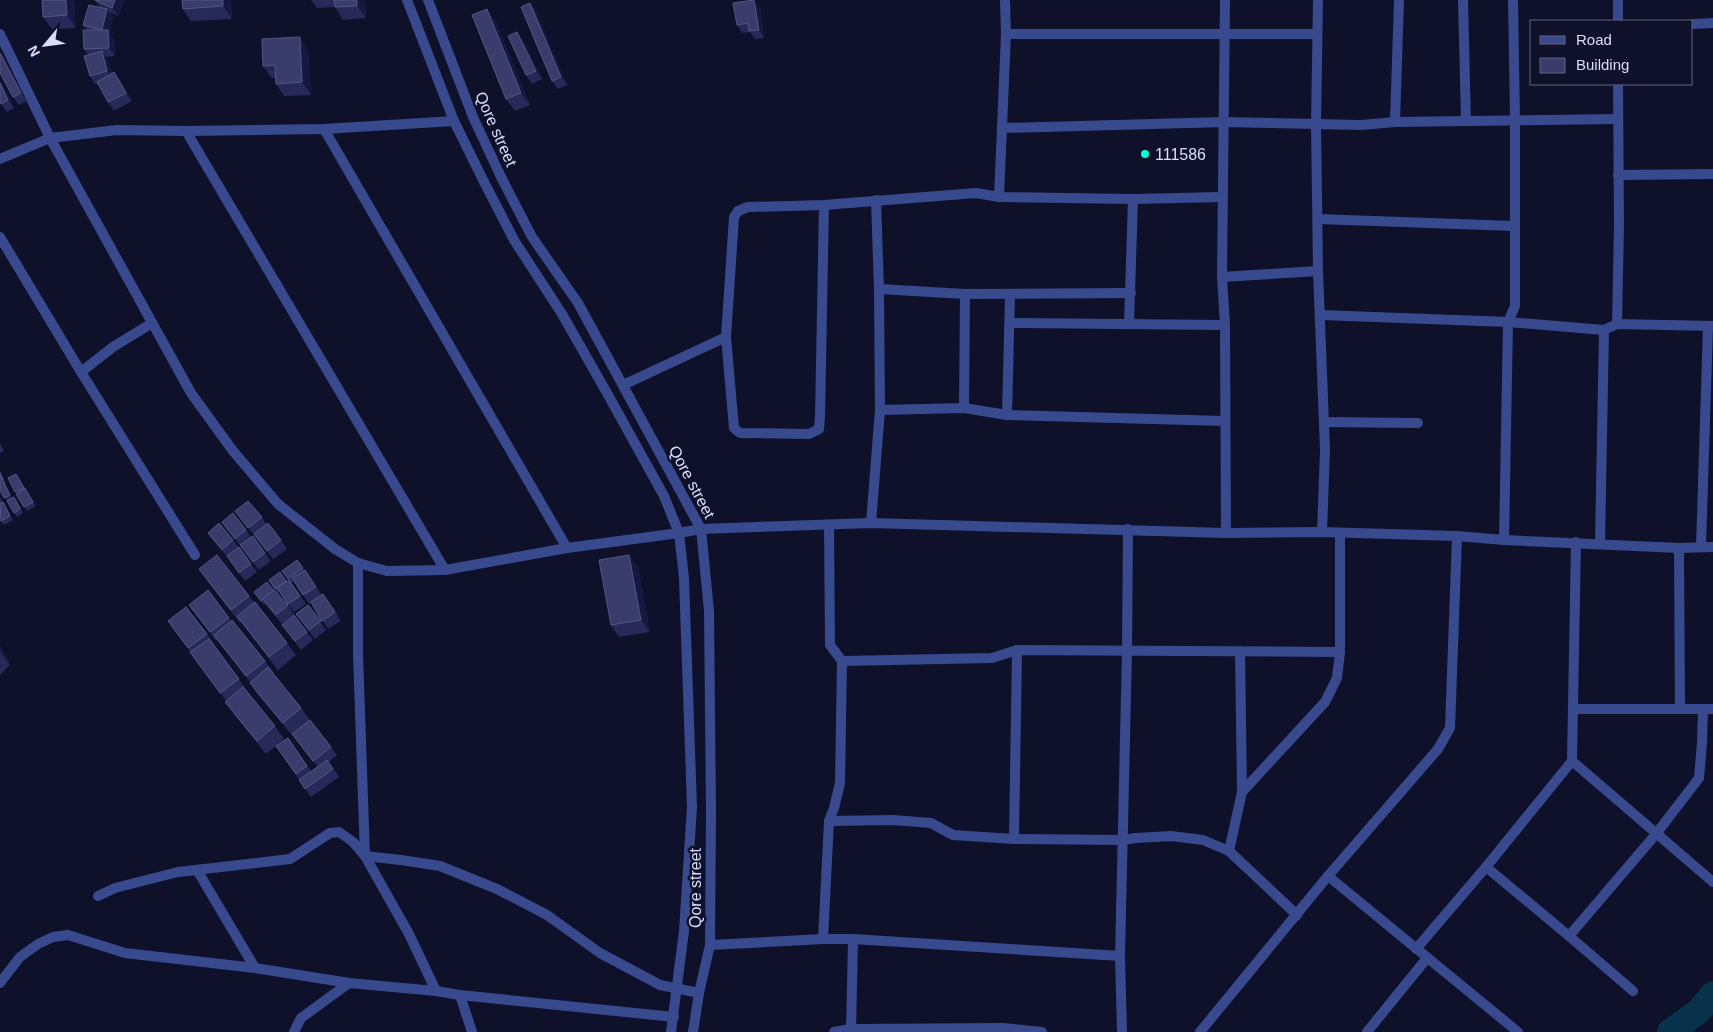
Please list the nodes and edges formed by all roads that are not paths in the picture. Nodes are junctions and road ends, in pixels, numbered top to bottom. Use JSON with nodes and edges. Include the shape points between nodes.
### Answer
{"nodes":[{"id":1,"x":407,"y":0,"type":"edge"},
{"id":2,"x":428,"y":0,"type":"edge"},
{"id":3,"x":1005,"y":0,"type":"edge"},
{"id":4,"x":1225,"y":0,"type":"edge"},
{"id":5,"x":1318,"y":0,"type":"edge"},
{"id":6,"x":1399,"y":0,"type":"edge"},
{"id":7,"x":1463,"y":0,"type":"edge"},
{"id":8,"x":1513,"y":0,"type":"edge"},
{"id":9,"x":1618,"y":0,"type":"edge"},
{"id":10,"x":1618,"y":20,"type":"edge"},
{"id":11,"x":1713,"y":23,"type":"edge"},
{"id":12,"x":1693,"y":24,"type":"edge"},
{"id":13,"x":0,"y":34,"type":"edge"},
{"id":14,"x":1006,"y":34,"type":"junction"},
{"id":15,"x":1317,"y":34,"type":"junction"},
{"id":16,"x":1225,"y":35,"type":"junction"},
{"id":17,"x":1618,"y":85,"type":"edge"},
{"id":18,"x":1618,"y":119,"type":"junction"},
{"id":19,"x":1515,"y":120,"type":"junction"},
{"id":20,"x":454,"y":121,"type":"junction"},
{"id":21,"x":1466,"y":121,"type":"junction"},
{"id":22,"x":1224,"y":122,"type":"junction"},
{"id":23,"x":1395,"y":122,"type":"junction"},
{"id":24,"x":1316,"y":123,"type":"junction"},
{"id":25,"x":1003,"y":128,"type":"junction"},
{"id":26,"x":324,"y":129,"type":"junction"},
{"id":27,"x":186,"y":131,"type":"junction"},
{"id":28,"x":50,"y":138,"type":"junction"},
{"id":29,"x":0,"y":159,"type":"edge"},
{"id":30,"x":1713,"y":174,"type":"edge"},
{"id":31,"x":1618,"y":175,"type":"junction"},
{"id":32,"x":999,"y":197,"type":"junction"},
{"id":33,"x":1222,"y":197,"type":"junction"},
{"id":34,"x":1132,"y":199,"type":"junction"},
{"id":35,"x":876,"y":200,"type":"junction"},
{"id":36,"x":824,"y":205,"type":"junction"},
{"id":37,"x":1318,"y":219,"type":"junction"},
{"id":38,"x":1514,"y":226,"type":"junction"},
{"id":39,"x":0,"y":237,"type":"edge"},
{"id":40,"x":1318,"y":271,"type":"junction"},
{"id":41,"x":1222,"y":277,"type":"junction"},
{"id":42,"x":879,"y":289,"type":"junction"},
{"id":43,"x":1130,"y":293,"type":"junction"},
{"id":44,"x":965,"y":294,"type":"junction"},
{"id":45,"x":1010,"y":295,"type":"junction"},
{"id":46,"x":1320,"y":315,"type":"junction"},
{"id":47,"x":1508,"y":322,"type":"junction"},
{"id":48,"x":152,"y":323,"type":"junction"},
{"id":49,"x":1011,"y":323,"type":"junction"},
{"id":50,"x":1129,"y":324,"type":"junction"},
{"id":51,"x":1617,"y":324,"type":"junction"},
{"id":52,"x":1225,"y":325,"type":"junction"},
{"id":53,"x":1711,"y":326,"type":"edge"},
{"id":54,"x":1604,"y":330,"type":"junction"},
{"id":55,"x":726,"y":337,"type":"junction"},
{"id":56,"x":81,"y":372,"type":"junction"},
{"id":57,"x":623,"y":385,"type":"junction"},
{"id":58,"x":964,"y":408,"type":"junction"},
{"id":59,"x":880,"y":410,"type":"junction"},
{"id":60,"x":1008,"y":415,"type":"junction"},
{"id":61,"x":1225,"y":421,"type":"junction"},
{"id":62,"x":1324,"y":422,"type":"junction"},
{"id":63,"x":1418,"y":423,"type":"dead end"},
{"id":64,"x":871,"y":523,"type":"junction"},
{"id":65,"x":828,"y":525,"type":"junction"},
{"id":66,"x":701,"y":529,"type":"junction"},
{"id":67,"x":1128,"y":529,"type":"junction"},
{"id":68,"x":1322,"y":532,"type":"junction"},
{"id":69,"x":679,"y":533,"type":"junction"},
{"id":70,"x":1226,"y":533,"type":"junction"},
{"id":71,"x":1340,"y":533,"type":"junction"},
{"id":72,"x":1457,"y":536,"type":"junction"},
{"id":73,"x":1504,"y":540,"type":"junction"},
{"id":74,"x":1576,"y":542,"type":"junction"},
{"id":75,"x":1600,"y":544,"type":"junction"},
{"id":76,"x":1701,"y":547,"type":"junction"},
{"id":77,"x":1713,"y":547,"type":"edge"},
{"id":78,"x":567,"y":548,"type":"junction"},
{"id":79,"x":1679,"y":548,"type":"junction"},
{"id":80,"x":195,"y":555,"type":"dead end"},
{"id":81,"x":358,"y":563,"type":"junction"},
{"id":82,"x":445,"y":570,"type":"junction"},
{"id":83,"x":1017,"y":650,"type":"junction"},
{"id":84,"x":1127,"y":650,"type":"junction"},
{"id":85,"x":1240,"y":651,"type":"junction"},
{"id":86,"x":1340,"y":652,"type":"junction"},
{"id":87,"x":842,"y":661,"type":"junction"},
{"id":88,"x":1573,"y":709,"type":"junction"},
{"id":89,"x":1680,"y":709,"type":"junction"},
{"id":90,"x":1708,"y":709,"type":"edge"},
{"id":91,"x":1572,"y":761,"type":"junction"},
{"id":92,"x":1242,"y":792,"type":"junction"},
{"id":93,"x":829,"y":822,"type":"junction"},
{"id":94,"x":1656,"y":834,"type":"junction"},
{"id":95,"x":1014,"y":838,"type":"junction"},
{"id":96,"x":1122,"y":840,"type":"junction"},
{"id":97,"x":1229,"y":851,"type":"junction"},
{"id":98,"x":365,"y":856,"type":"junction"},
{"id":99,"x":1486,"y":868,"type":"junction"},
{"id":100,"x":197,"y":870,"type":"junction"},
{"id":101,"x":1328,"y":876,"type":"junction"},
{"id":102,"x":1713,"y":882,"type":"edge"},
{"id":103,"x":98,"y":896,"type":"dead end"},
{"id":104,"x":1297,"y":915,"type":"junction"},
{"id":105,"x":1569,"y":936,"type":"junction"},
{"id":106,"x":823,"y":939,"type":"junction"},
{"id":107,"x":853,"y":939,"type":"junction"},
{"id":108,"x":710,"y":945,"type":"junction"},
{"id":109,"x":1416,"y":949,"type":"junction"},
{"id":110,"x":1120,"y":956,"type":"junction"},
{"id":111,"x":1427,"y":958,"type":"junction"},
{"id":112,"x":255,"y":968,"type":"junction"},
{"id":113,"x":0,"y":983,"type":"edge"},
{"id":114,"x":349,"y":983,"type":"junction"},
{"id":115,"x":675,"y":988,"type":"junction"},
{"id":116,"x":436,"y":991,"type":"junction"},
{"id":117,"x":1633,"y":991,"type":"dead end"},
{"id":118,"x":699,"y":993,"type":"junction"},
{"id":119,"x":460,"y":995,"type":"junction"},
{"id":120,"x":674,"y":1017,"type":"junction"},
{"id":121,"x":850,"y":1030,"type":"edge"},
{"id":122,"x":294,"y":1032,"type":"edge"},
{"id":123,"x":472,"y":1032,"type":"edge"},
{"id":124,"x":671,"y":1032,"type":"edge"},
{"id":125,"x":693,"y":1032,"type":"edge"},
{"id":126,"x":834,"y":1032,"type":"edge"},
{"id":127,"x":1042,"y":1032,"type":"edge"},
{"id":128,"x":1122,"y":1032,"type":"edge"},
{"id":129,"x":1200,"y":1032,"type":"edge"},
{"id":130,"x":1367,"y":1032,"type":"edge"},
{"id":131,"x":1518,"y":1032,"type":"edge"}],
"edges":[{"from":1,"to":20,"type":"street","name":"Qore street"},
{"from":2,"to":57,"type":"street","name":"Qore street","via":[[473,117],[501,177],[532,237],[578,303]]},
{"from":3,"to":14,"type":"street"},
{"from":4,"to":16,"type":"street"},
{"from":5,"to":15,"type":"street"},
{"from":6,"to":23,"type":"street"},
{"from":7,"to":21,"type":"street"},
{"from":8,"to":19,"type":"street"},
{"from":9,"to":10,"type":"street"},
{"from":11,"to":12,"type":"street"},
{"from":13,"to":28,"type":"street"},
{"from":14,"to":16,"type":"street"},
{"from":14,"to":25,"type":"street"},
{"from":15,"to":16,"type":"street"},
{"from":15,"to":24,"type":"street"},
{"from":16,"to":22,"type":"street"},
{"from":17,"to":18,"type":"street"},
{"from":18,"to":19,"type":"street"},
{"from":18,"to":31,"type":"street"},
{"from":19,"to":21,"type":"street"},
{"from":19,"to":38,"type":"street"},
{"from":20,"to":26,"type":"street"},
{"from":20,"to":69,"type":"street","name":"Qore street","via":[[514,240],[562,314],[664,496]]},
{"from":21,"to":23,"type":"street"},
{"from":22,"to":24,"type":"street"},
{"from":22,"to":25,"type":"street"},
{"from":22,"to":33,"type":"street"},
{"from":23,"to":24,"type":"street","via":[[1361,125]]},
{"from":24,"to":37,"type":"street"},
{"from":25,"to":32,"type":"street"},
{"from":26,"to":27,"type":"street"},
{"from":26,"to":78,"type":"street"},
{"from":27,"to":28,"type":"street","via":[[117,130]]},
{"from":27,"to":82,"type":"street"},
{"from":28,"to":29,"type":"street"},
{"from":28,"to":48,"type":"street"},
{"from":30,"to":31,"type":"street"},
{"from":31,"to":51,"type":"street"},
{"from":32,"to":34,"type":"street"},
{"from":32,"to":35,"type":"street","via":[[976,194]]},
{"from":33,"to":34,"type":"street"},
{"from":33,"to":41,"type":"street"},
{"from":34,"to":43,"type":"street"},
{"from":35,"to":36,"type":"street"},
{"from":35,"to":42,"type":"street"},
{"from":36,"to":55,"type":"street","via":[[738,211],[734,217]]},
{"from":36,"to":55,"type":"street","via":[[819,429],[809,434],[749,434],[734,428]]},
{"from":37,"to":38,"type":"street"},
{"from":37,"to":40,"type":"street"},
{"from":38,"to":47,"type":"street","via":[[1515,306]]},
{"from":39,"to":56,"type":"street"},
{"from":40,"to":41,"type":"street"},
{"from":40,"to":46,"type":"street"},
{"from":41,"to":52,"type":"street"},
{"from":42,"to":44,"type":"street"},
{"from":42,"to":59,"type":"street"},
{"from":43,"to":45,"type":"street"},
{"from":43,"to":50,"type":"street"},
{"from":44,"to":45,"type":"street"},
{"from":44,"to":58,"type":"street"},
{"from":45,"to":49,"type":"street"},
{"from":46,"to":47,"type":"street"},
{"from":46,"to":62,"type":"street"},
{"from":47,"to":54,"type":"street"},
{"from":47,"to":73,"type":"street"},
{"from":48,"to":56,"type":"street"},
{"from":48,"to":81,"type":"street","via":[[191,393],[232,451],[278,504]]},
{"from":49,"to":50,"type":"street"},
{"from":49,"to":60,"type":"street"},
{"from":50,"to":52,"type":"street"},
{"from":51,"to":53,"type":"street"},
{"from":51,"to":54,"type":"street"},
{"from":52,"to":61,"type":"street"},
{"from":53,"to":76,"type":"street"},
{"from":54,"to":75,"type":"street"},
{"from":55,"to":57,"type":"street"},
{"from":56,"to":80,"type":"street"},
{"from":57,"to":66,"type":"street","name":"Qore street"},
{"from":58,"to":59,"type":"street"},
{"from":58,"to":60,"type":"street"},
{"from":59,"to":64,"type":"street"},
{"from":60,"to":61,"type":"street"},
{"from":61,"to":70,"type":"street"},
{"from":62,"to":63,"type":"street"},
{"from":62,"to":68,"type":"street"},
{"from":64,"to":65,"type":"street"},
{"from":64,"to":67,"type":"street"},
{"from":65,"to":66,"type":"street"},
{"from":65,"to":87,"type":"street","via":[[830,645]]},
{"from":66,"to":69,"type":"street"},
{"from":66,"to":108,"type":"street","name":"Qore street","via":[[708,611]]},
{"from":67,"to":70,"type":"street"},
{"from":67,"to":84,"type":"street"},
{"from":68,"to":70,"type":"street"},
{"from":68,"to":71,"type":"street"},
{"from":69,"to":78,"type":"street"},
{"from":69,"to":115,"type":"street","name":"Qore street","via":[[684,578],[692,807],[684,931]]},
{"from":71,"to":72,"type":"street"},
{"from":71,"to":86,"type":"street"},
{"from":72,"to":73,"type":"street"},
{"from":72,"to":101,"type":"street","via":[[1450,728],[1438,749]]},
{"from":73,"to":74,"type":"street"},
{"from":74,"to":75,"type":"street"},
{"from":74,"to":88,"type":"street"},
{"from":75,"to":79,"type":"street"},
{"from":76,"to":77,"type":"street"},
{"from":76,"to":79,"type":"street"},
{"from":78,"to":82,"type":"street"},
{"from":79,"to":89,"type":"street"},
{"from":81,"to":82,"type":"street","via":[[387,571]]},
{"from":81,"to":98,"type":"street"},
{"from":83,"to":84,"type":"street"},
{"from":83,"to":87,"type":"street","via":[[992,658]]},
{"from":83,"to":95,"type":"street"},
{"from":84,"to":85,"type":"street"},
{"from":84,"to":96,"type":"street"},
{"from":85,"to":86,"type":"street"},
{"from":85,"to":92,"type":"street"},
{"from":86,"to":92,"type":"street","via":[[1337,678],[1325,702]]},
{"from":87,"to":93,"type":"street","via":[[840,783]]},
{"from":88,"to":89,"type":"street"},
{"from":88,"to":91,"type":"street"},
{"from":89,"to":90,"type":"street"},
{"from":90,"to":94,"type":"street","via":[[1699,778]]},
{"from":91,"to":94,"type":"street"},
{"from":91,"to":99,"type":"street"},
{"from":92,"to":97,"type":"street"},
{"from":93,"to":95,"type":"street","via":[[893,820],[931,823],[953,835]]},
{"from":93,"to":106,"type":"street"},
{"from":94,"to":102,"type":"street"},
{"from":94,"to":105,"type":"street"},
{"from":95,"to":96,"type":"street"},
{"from":96,"to":97,"type":"street","via":[[1171,836],[1203,840]]},
{"from":96,"to":110,"type":"street"},
{"from":97,"to":104,"type":"street"},
{"from":98,"to":100,"type":"street","via":[[339,832],[330,833],[290,859]]},
{"from":98,"to":115,"type":"street","via":[[440,866],[497,889],[547,915],[600,953],[660,985]]},
{"from":98,"to":116,"type":"street","via":[[409,934]]},
{"from":99,"to":105,"type":"street"},
{"from":99,"to":109,"type":"street"},
{"from":100,"to":103,"type":"street","via":[[115,888]]},
{"from":100,"to":112,"type":"street"},
{"from":101,"to":104,"type":"street"},
{"from":101,"to":109,"type":"street"},
{"from":104,"to":129,"type":"street"},
{"from":105,"to":117,"type":"street"},
{"from":106,"to":107,"type":"street"},
{"from":106,"to":108,"type":"street"},
{"from":107,"to":110,"type":"street"},
{"from":107,"to":121,"type":"street"},
{"from":108,"to":118,"type":"street","name":"Qore street"},
{"from":109,"to":111,"type":"street"},
{"from":110,"to":128,"type":"street"},
{"from":111,"to":130,"type":"street"},
{"from":111,"to":131,"type":"street"},
{"from":112,"to":113,"type":"street","via":[[126,953],[68,935],[38,944],[20,957]]},
{"from":112,"to":114,"type":"street"},
{"from":114,"to":116,"type":"street"},
{"from":114,"to":122,"type":"street","via":[[301,1018]]},
{"from":115,"to":118,"type":"street"},
{"from":115,"to":120,"type":"street","name":"Qore street"},
{"from":116,"to":119,"type":"street"},
{"from":118,"to":125,"type":"street","name":"Qore street"},
{"from":119,"to":120,"type":"street"},
{"from":119,"to":123,"type":"street"},
{"from":120,"to":124,"type":"street","name":"Qore street"},
{"from":121,"to":126,"type":"street"},
{"from":121,"to":127,"type":"street","via":[[1003,1028]]}]}
